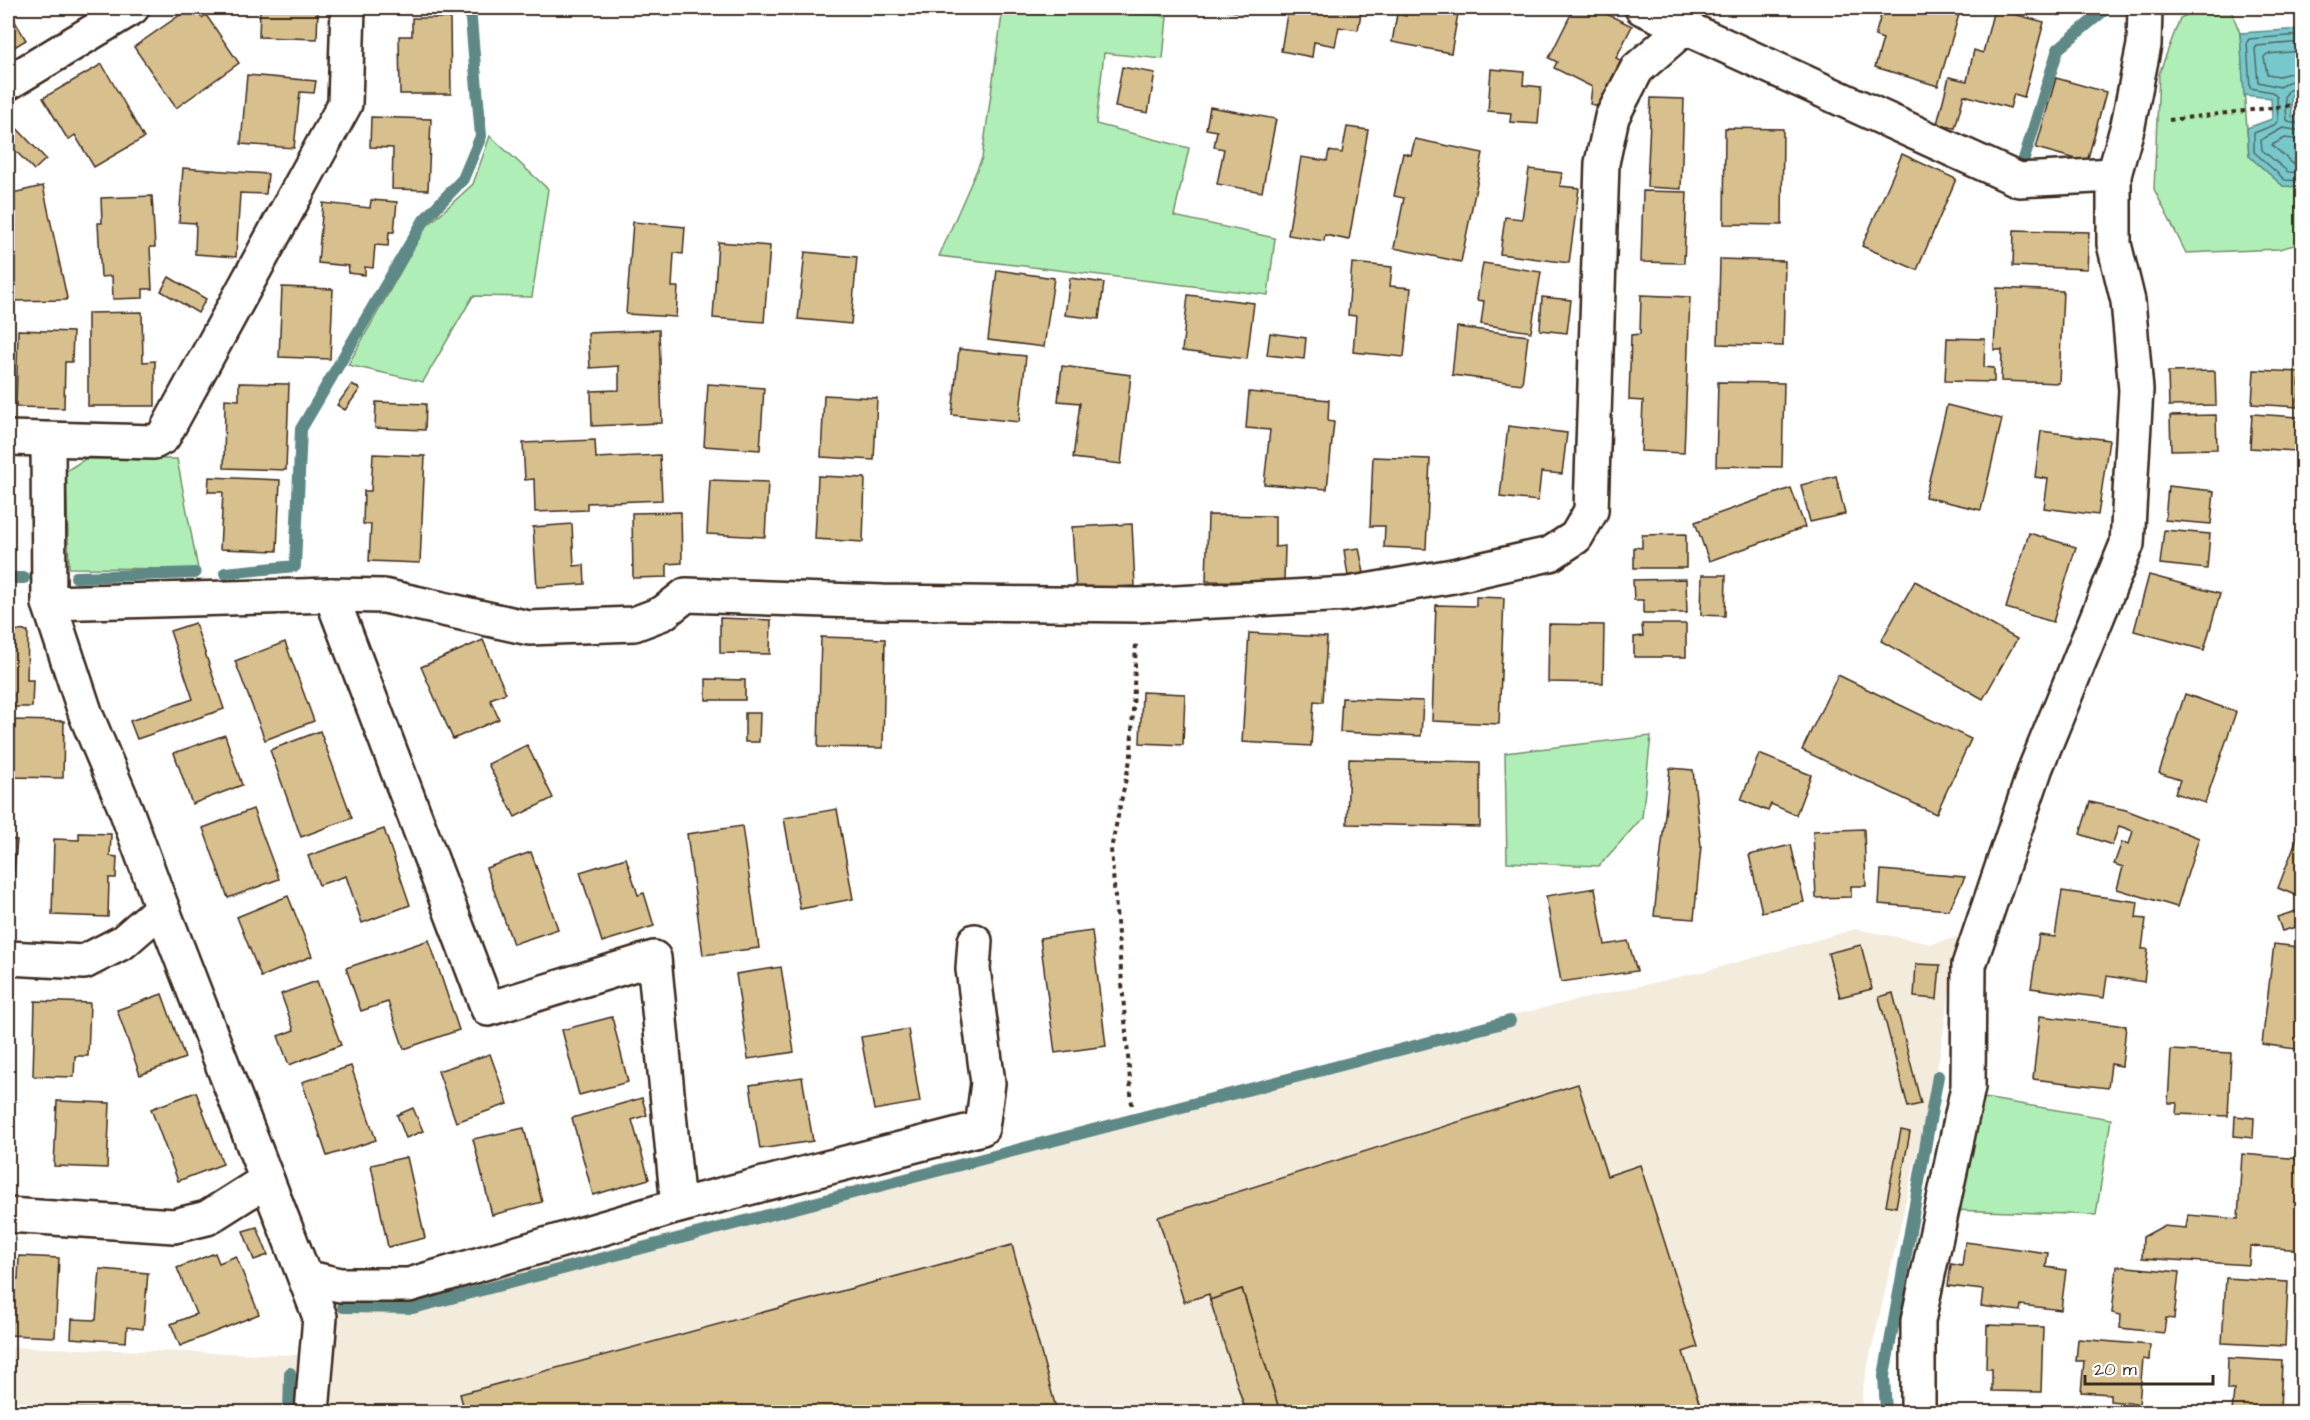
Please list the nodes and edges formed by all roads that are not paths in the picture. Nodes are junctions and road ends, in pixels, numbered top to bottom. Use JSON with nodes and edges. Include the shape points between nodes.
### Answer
{"nodes":[{"id":1,"x":132,"y":8,"type":"edge"},
{"id":2,"x":348,"y":8,"type":"edge"},
{"id":3,"x":1642,"y":8,"type":"edge"},
{"id":4,"x":2145,"y":8,"type":"edge"},
{"id":5,"x":1684,"y":28,"type":"junction"},
{"id":6,"x":8,"y":83,"type":"edge"},
{"id":7,"x":2114,"y":175,"type":"junction"},
{"id":8,"x":8,"y":438,"type":"edge"},
{"id":9,"x":48,"y":440,"type":"junction"},
{"id":10,"x":331,"y":595,"type":"junction"},
{"id":11,"x":49,"y":603,"type":"junction"},
{"id":12,"x":162,"y":908,"type":"junction"},
{"id":13,"x":975,"y":941,"type":"dead end"},
{"id":14,"x":8,"y":958,"type":"edge"},
{"id":15,"x":267,"y":1180,"type":"junction"},
{"id":16,"x":678,"y":1206,"type":"junction"},
{"id":17,"x":8,"y":1215,"type":"edge"},
{"id":18,"x":305,"y":1277,"type":"junction"},
{"id":19,"x":312,"y":1413,"type":"edge"},
{"id":20,"x":1918,"y":1413,"type":"edge"}],
"edges":[{"from":1,"to":6,"type":"street"},
{"from":2,"to":9,"type":"street","via":[[345,104],[164,437],[154,442]]},
{"from":3,"to":5,"type":"street"},
{"from":4,"to":7,"type":"street","via":[[2145,45]]},
{"from":5,"to":7,"type":"street","via":[[2019,180]]},
{"from":5,"to":10,"type":"street","via":[[1637,69],[1612,117],[1602,163],[1591,511],[1576,537],[1550,554],[1348,594],[1138,605],[686,595],[663,614],[634,624],[529,628],[384,596]]},
{"from":7,"to":20,"type":"street","via":[[2114,244],[2128,301],[2136,390],[2127,544],[2036,767],[1969,965],[1968,1087],[1918,1321]]},
{"from":8,"to":9,"type":"street"},
{"from":9,"to":11,"type":"street"},
{"from":10,"to":11,"type":"street"},
{"from":10,"to":16,"type":"street","via":[[488,1009],[654,958]]},
{"from":11,"to":12,"type":"street","via":[[86,715]]},
{"from":12,"to":14,"type":"street","via":[[123,942],[84,962]]},
{"from":12,"to":15,"type":"street"},
{"from":13,"to":16,"type":"street","via":[[973,969],[988,1083],[982,1128]]},
{"from":15,"to":17,"type":"street","via":[[207,1218],[174,1226]]},
{"from":15,"to":18,"type":"street"},
{"from":16,"to":18,"type":"street","via":[[409,1285],[340,1285]]},
{"from":18,"to":19,"type":"street","via":[[320,1317]]}]}
